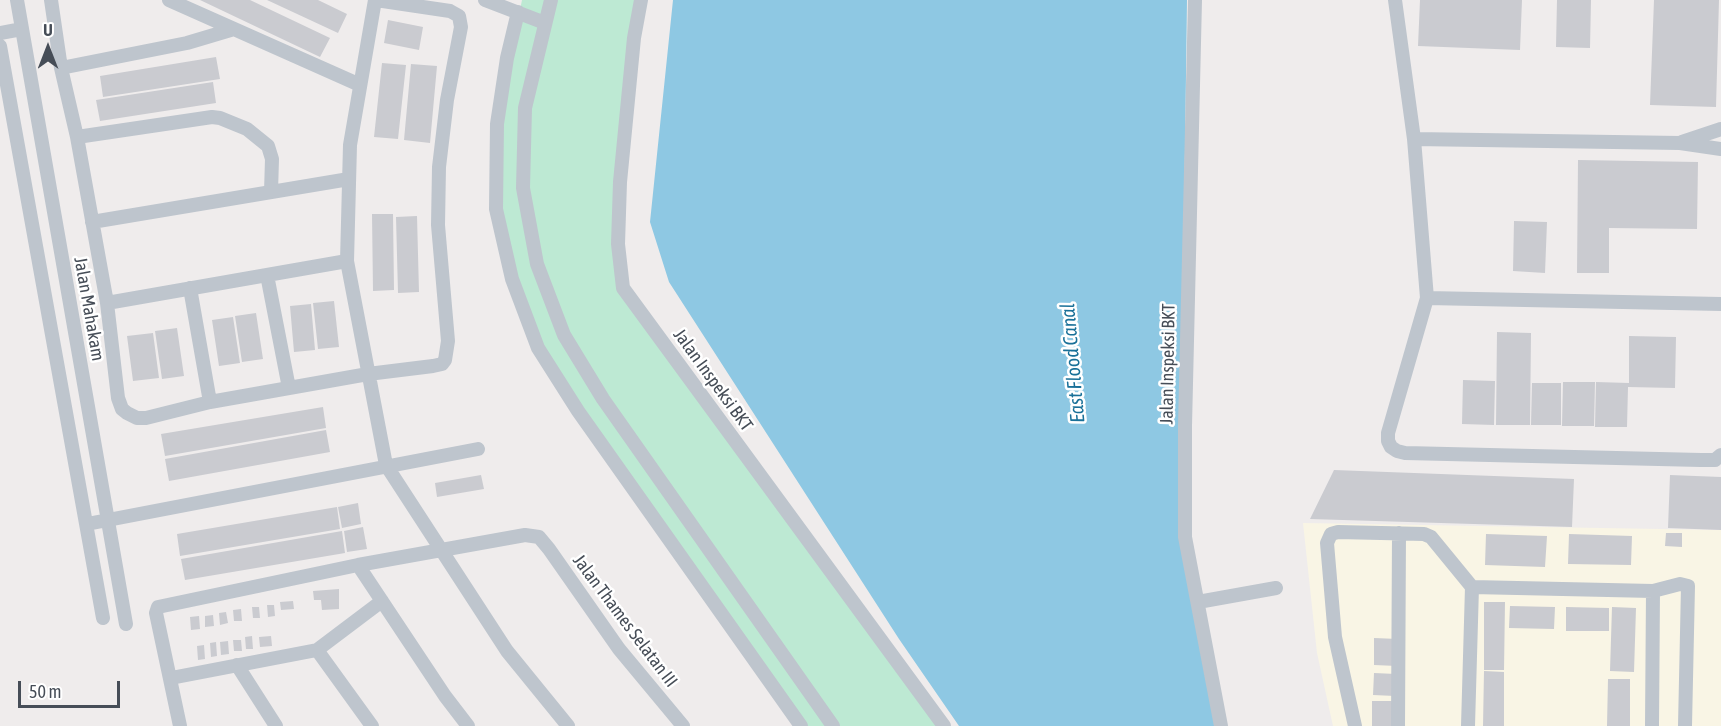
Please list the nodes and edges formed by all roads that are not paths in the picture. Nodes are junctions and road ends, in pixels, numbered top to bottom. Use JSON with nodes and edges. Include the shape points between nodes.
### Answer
{"nodes":[{"id":1,"x":17,"y":0,"type":"edge"},
{"id":2,"x":51,"y":0,"type":"edge"},
{"id":3,"x":169,"y":0,"type":"edge"},
{"id":4,"x":375,"y":0,"type":"edge"},
{"id":5,"x":484,"y":0,"type":"edge"},
{"id":6,"x":551,"y":0,"type":"edge"},
{"id":7,"x":641,"y":0,"type":"edge"},
{"id":8,"x":1195,"y":0,"type":"edge"},
{"id":9,"x":1395,"y":0,"type":"edge"},
{"id":10,"x":518,"y":12,"type":"junction"},
{"id":11,"x":545,"y":23,"type":"junction"},
{"id":12,"x":22,"y":29,"type":"junction"},
{"id":13,"x":234,"y":29,"type":"junction"},
{"id":14,"x":0,"y":33,"type":"edge"},
{"id":15,"x":0,"y":46,"type":"edge"},
{"id":16,"x":61,"y":68,"type":"junction"},
{"id":17,"x":360,"y":85,"type":"junction"},
{"id":18,"x":1721,"y":129,"type":"edge"},
{"id":19,"x":77,"y":137,"type":"junction"},
{"id":20,"x":1414,"y":139,"type":"junction"},
{"id":21,"x":1680,"y":143,"type":"junction"},
{"id":22,"x":1721,"y":149,"type":"edge"},
{"id":23,"x":349,"y":179,"type":"junction"},
{"id":24,"x":271,"y":192,"type":"junction"},
{"id":25,"x":92,"y":222,"type":"junction"},
{"id":26,"x":347,"y":261,"type":"junction"},
{"id":27,"x":267,"y":275,"type":"junction"},
{"id":28,"x":190,"y":288,"type":"junction"},
{"id":29,"x":1427,"y":298,"type":"junction"},
{"id":30,"x":107,"y":303,"type":"junction"},
{"id":31,"x":1721,"y":304,"type":"edge"},
{"id":32,"x":368,"y":374,"type":"junction"},
{"id":33,"x":289,"y":388,"type":"junction"},
{"id":34,"x":210,"y":402,"type":"junction"},
{"id":35,"x":478,"y":449,"type":"dead end"},
{"id":36,"x":1721,"y":455,"type":"edge"},
{"id":37,"x":386,"y":465,"type":"junction"},
{"id":38,"x":108,"y":520,"type":"junction"},
{"id":39,"x":87,"y":524,"type":"junction"},
{"id":40,"x":1400,"y":533,"type":"junction"},
{"id":41,"x":441,"y":550,"type":"junction"},
{"id":42,"x":358,"y":565,"type":"junction"},
{"id":43,"x":1472,"y":587,"type":"junction"},
{"id":44,"x":1276,"y":588,"type":"dead end"},
{"id":45,"x":1653,"y":591,"type":"junction"},
{"id":46,"x":382,"y":601,"type":"junction"},
{"id":47,"x":1198,"y":602,"type":"junction"},
{"id":48,"x":104,"y":618,"type":"dead end"},
{"id":49,"x":126,"y":624,"type":"dead end"},
{"id":50,"x":317,"y":650,"type":"junction"},
{"id":51,"x":237,"y":665,"type":"junction"},
{"id":52,"x":171,"y":678,"type":"junction"},
{"id":53,"x":180,"y":726,"type":"edge"},
{"id":54,"x":276,"y":726,"type":"edge"},
{"id":55,"x":372,"y":726,"type":"edge"},
{"id":56,"x":468,"y":726,"type":"edge"},
{"id":57,"x":568,"y":726,"type":"edge"},
{"id":58,"x":683,"y":726,"type":"edge"},
{"id":59,"x":801,"y":726,"type":"edge"},
{"id":60,"x":833,"y":726,"type":"edge"},
{"id":61,"x":945,"y":726,"type":"edge"},
{"id":62,"x":1221,"y":726,"type":"edge"},
{"id":63,"x":1355,"y":726,"type":"edge"},
{"id":64,"x":1398,"y":726,"type":"edge"},
{"id":65,"x":1468,"y":726,"type":"edge"},
{"id":66,"x":1652,"y":726,"type":"edge"},
{"id":67,"x":1686,"y":726,"type":"edge"}],
"edges":[{"from":1,"to":12,"type":"street","name":"Jalan Mahakam"},
{"from":2,"to":16,"type":"street"},
{"from":3,"to":13,"type":"street"},
{"from":4,"to":17,"type":"street"},
{"from":4,"to":32,"type":"street","via":[[450,11],[459,16],[461,27],[439,167],[438,225],[446,357],[442,364],[434,366]]},
{"from":5,"to":10,"type":"street"},
{"from":6,"to":11,"type":"street"},
{"from":7,"to":61,"type":"street","name":"Jalan Inspeksi BKT","via":[[620,182],[618,243],[623,288]]},
{"from":8,"to":47,"type":"street","name":"Jalan Inspeksi BKT","via":[[1184,511]]},
{"from":9,"to":20,"type":"street"},
{"from":10,"to":11,"type":"street"},
{"from":10,"to":59,"type":"street","via":[[497,124],[496,208],[512,279],[538,348],[578,411]]},
{"from":11,"to":60,"type":"street","via":[[525,108],[524,188],[537,264],[564,336],[603,399]]},
{"from":12,"to":14,"type":"street"},
{"from":12,"to":38,"type":"street","name":"Jalan Mahakam"},
{"from":13,"to":16,"type":"street","via":[[187,43]]},
{"from":13,"to":17,"type":"street"},
{"from":15,"to":39,"type":"street"},
{"from":16,"to":19,"type":"street"},
{"from":17,"to":23,"type":"street"},
{"from":18,"to":21,"type":"street"},
{"from":19,"to":24,"type":"street","via":[[220,118],[247,129],[268,146],[272,159]]},
{"from":19,"to":25,"type":"street"},
{"from":20,"to":21,"type":"street"},
{"from":20,"to":29,"type":"street"},
{"from":21,"to":22,"type":"street"},
{"from":23,"to":24,"type":"street"},
{"from":23,"to":26,"type":"street"},
{"from":24,"to":25,"type":"street"},
{"from":25,"to":30,"type":"street"},
{"from":26,"to":27,"type":"street"},
{"from":26,"to":32,"type":"street"},
{"from":27,"to":28,"type":"street"},
{"from":27,"to":33,"type":"street"},
{"from":28,"to":30,"type":"street"},
{"from":28,"to":34,"type":"street"},
{"from":29,"to":31,"type":"street"},
{"from":29,"to":36,"type":"street","via":[[1388,433],[1388,441],[1397,451],[1701,460],[1715,460]]},
{"from":30,"to":34,"type":"street","via":[[122,409],[131,416],[146,418]]},
{"from":32,"to":33,"type":"street"},
{"from":32,"to":37,"type":"street"},
{"from":33,"to":34,"type":"street"},
{"from":35,"to":37,"type":"street"},
{"from":37,"to":38,"type":"street"},
{"from":37,"to":41,"type":"street"},
{"from":38,"to":39,"type":"street"},
{"from":38,"to":49,"type":"street","name":"Jalan Mahakam"},
{"from":39,"to":48,"type":"street"},
{"from":40,"to":43,"type":"street","via":[[1431,537]]},
{"from":40,"to":63,"type":"street","via":[[1338,532],[1331,534],[1327,543],[1335,637]]},
{"from":40,"to":64,"type":"street"},
{"from":41,"to":42,"type":"street"},
{"from":41,"to":57,"type":"street","via":[[507,651]]},
{"from":41,"to":58,"type":"street","name":"Jalan Thames Selatan III","via":[[525,535],[539,537],[619,649]]},
{"from":42,"to":46,"type":"street"},
{"from":42,"to":52,"type":"street","via":[[158,607],[156,613]]},
{"from":43,"to":45,"type":"street"},
{"from":43,"to":65,"type":"street"},
{"from":44,"to":47,"type":"street"},
{"from":45,"to":66,"type":"street"},
{"from":45,"to":67,"type":"street","via":[[1680,584],[1688,586]]},
{"from":46,"to":50,"type":"street"},
{"from":46,"to":56,"type":"street"},
{"from":47,"to":62,"type":"street","name":"Jalan Inspeksi BKT"},
{"from":50,"to":51,"type":"street"},
{"from":50,"to":55,"type":"street"},
{"from":51,"to":52,"type":"street"},
{"from":51,"to":54,"type":"street"},
{"from":52,"to":53,"type":"street"}]}
